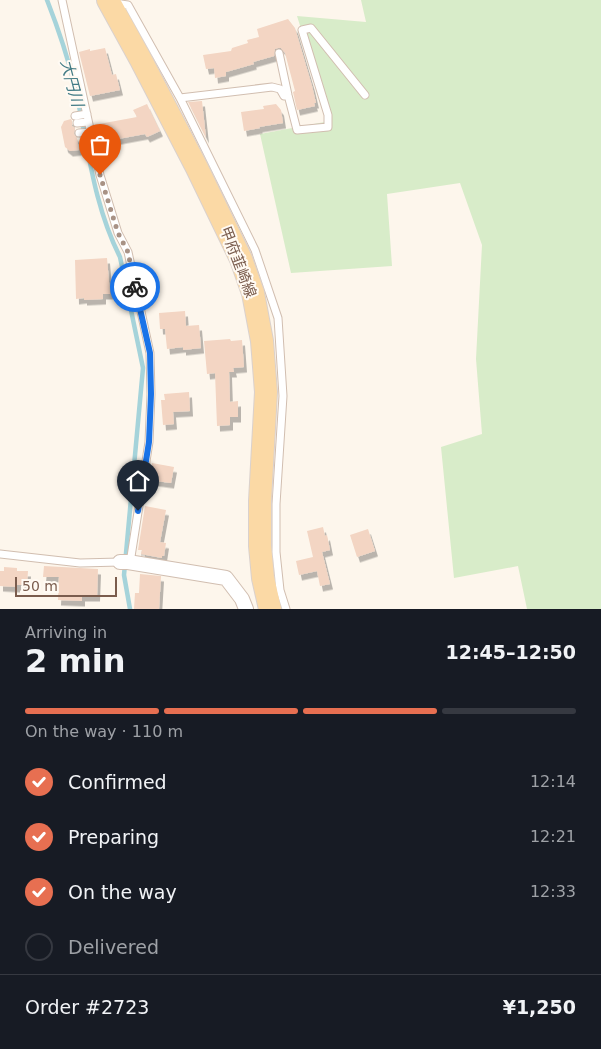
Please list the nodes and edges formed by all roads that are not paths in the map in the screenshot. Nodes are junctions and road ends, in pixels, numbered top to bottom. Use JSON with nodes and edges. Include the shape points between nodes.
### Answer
{"nodes":[{"id":1,"x":62,"y":0,"type":"edge"},
{"id":2,"x":109,"y":1,"type":"edge"},
{"id":3,"x":279,"y":53,"type":"dead end"},
{"id":4,"x":288,"y":95,"type":"junction"},
{"id":5,"x":365,"y":95,"type":"dead end"},
{"id":6,"x":180,"y":98,"type":"junction"},
{"id":7,"x":0,"y":554,"type":"edge"},
{"id":8,"x":126,"y":562,"type":"junction"},
{"id":9,"x":246,"y":609,"type":"edge"},
{"id":10,"x":270,"y":609,"type":"edge"},
{"id":11,"x":286,"y":609,"type":"edge"}],
"edges":[{"from":1,"to":8,"type":"lane","via":[[85,132],[118,233],[128,252],[150,353],[149,442]]},
{"from":2,"to":6,"type":"lane","via":[[128,5]]},
{"from":2,"to":10,"type":"main road","name":"甲府韮崎線","via":[[201,176],[253,293],[262,341],[266,392],[260,546]]},
{"from":3,"to":4,"type":"lane"},
{"from":4,"to":5,"type":"lane","via":[[297,130],[328,127],[328,116],[302,30],[310,28]]},
{"from":4,"to":6,"type":"lane","via":[[284,96],[280,89],[272,87]]},
{"from":6,"to":11,"type":"lane","via":[[254,250],[278,318],[283,396],[276,552],[280,590]]},
{"from":7,"to":8,"type":"lane","via":[[80,563]]},
{"from":8,"to":9,"type":"street","via":[[226,578]]}]}
